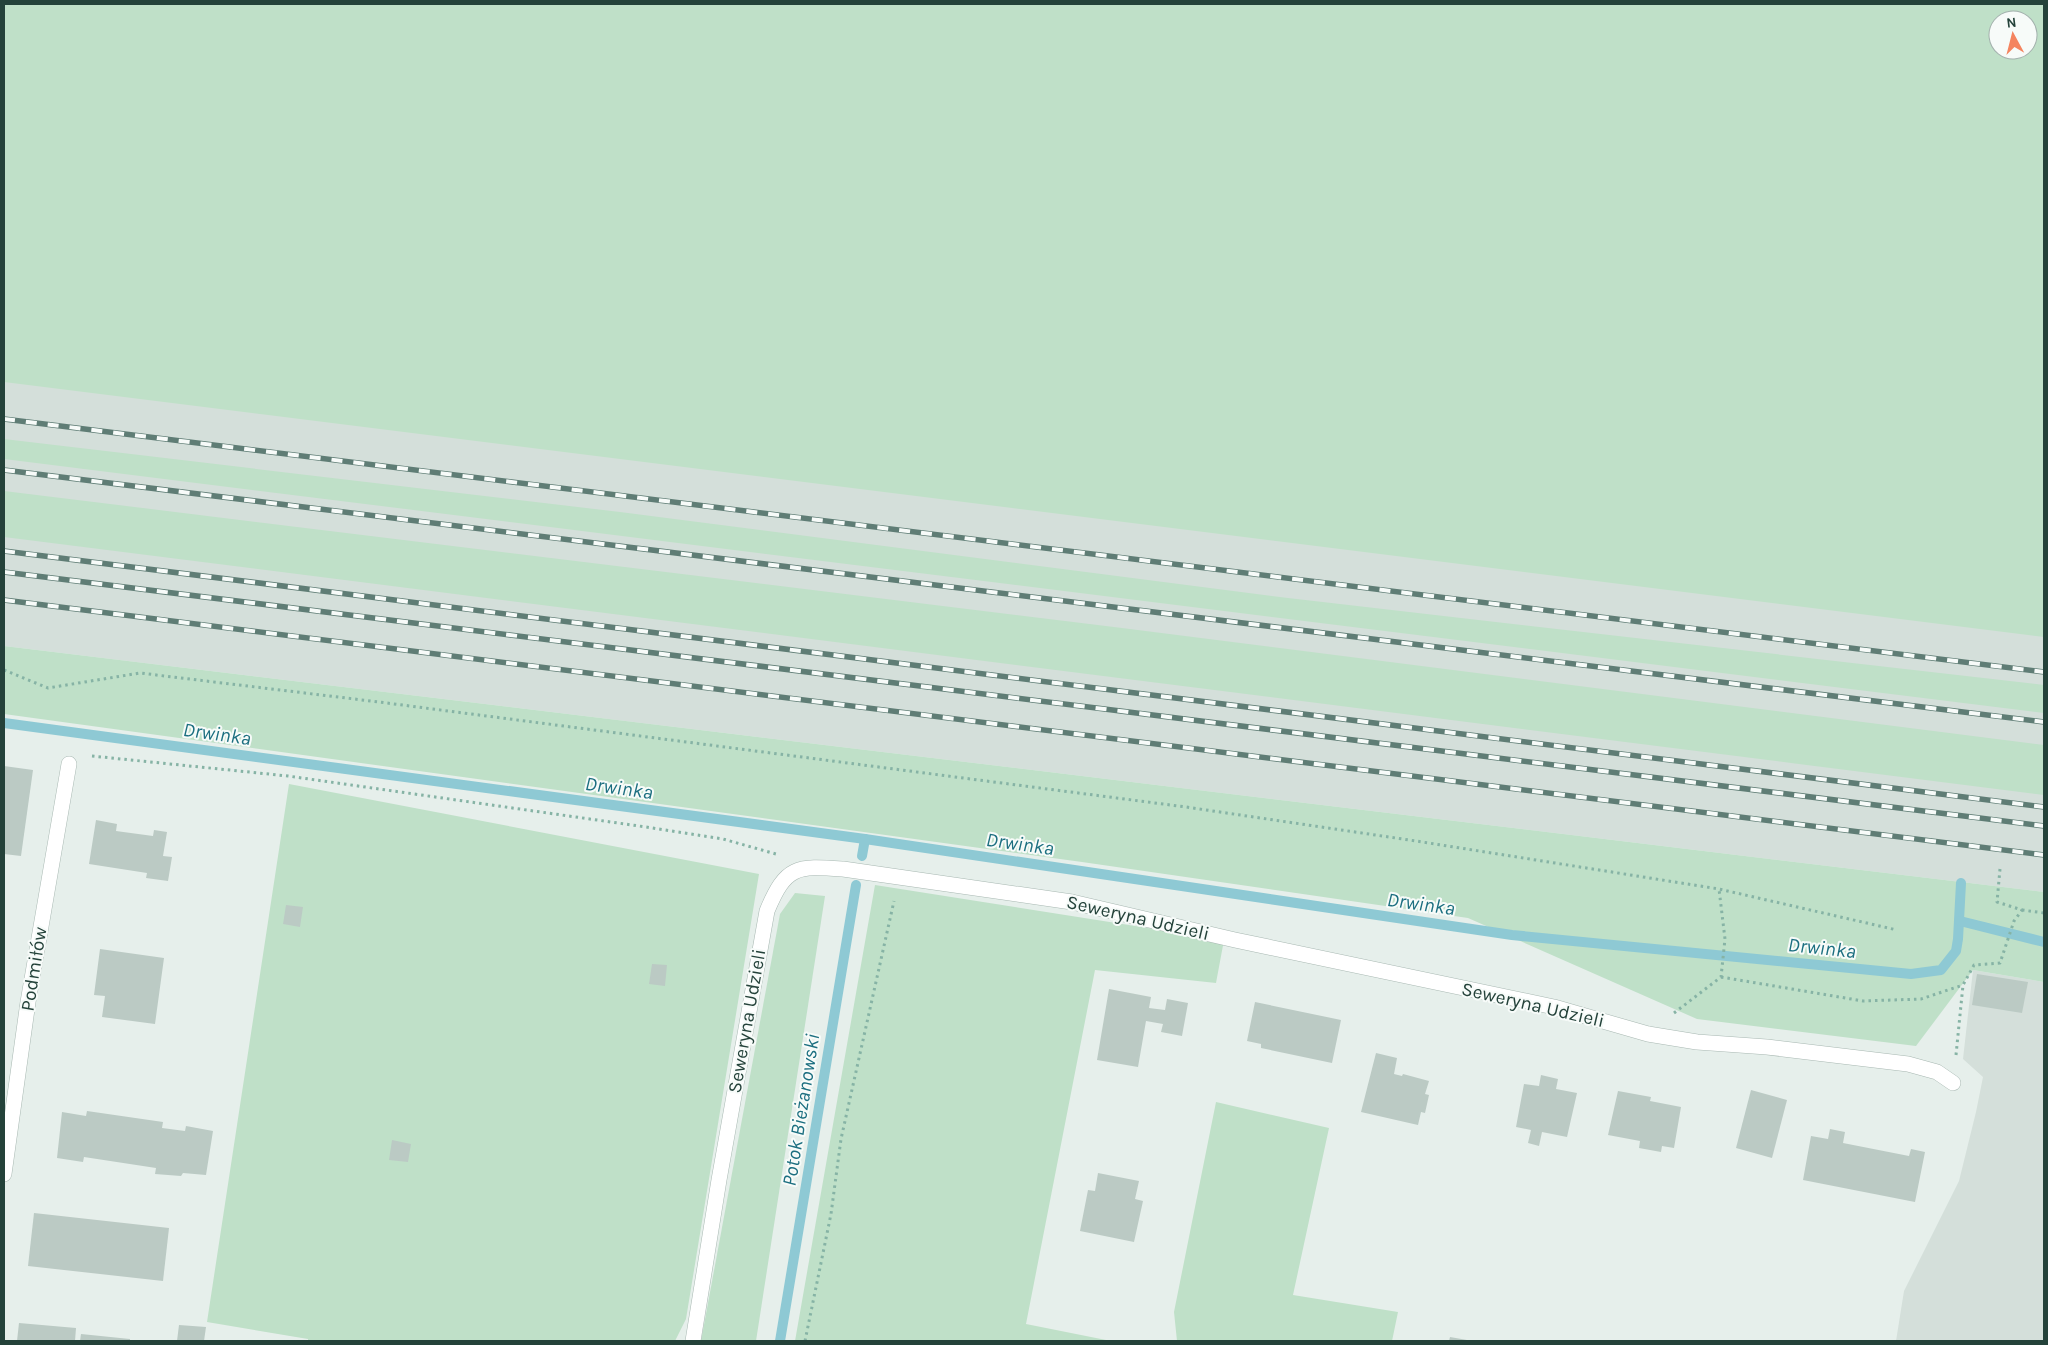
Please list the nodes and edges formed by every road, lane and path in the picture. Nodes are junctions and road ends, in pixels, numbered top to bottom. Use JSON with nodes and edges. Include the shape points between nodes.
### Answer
{"nodes":[{"id":1,"x":4,"y":670,"type":"edge"},
{"id":2,"x":69,"y":764,"type":"joint"},
{"id":3,"x":2000,"y":869,"type":"dead end"},
{"id":4,"x":795,"y":871,"type":"junction"},
{"id":5,"x":899,"y":877,"type":"junction"},
{"id":6,"x":1719,"y":889,"type":"junction"},
{"id":7,"x":2022,"y":910,"type":"junction"},
{"id":8,"x":2044,"y":913,"type":"edge"},
{"id":9,"x":1898,"y":930,"type":"dead end"},
{"id":10,"x":1721,"y":977,"type":"junction"},
{"id":11,"x":1963,"y":985,"type":"junction"},
{"id":12,"x":1648,"y":1034,"type":"junction"},
{"id":13,"x":1953,"y":1082,"type":"joint"},
{"id":14,"x":4,"y":1174,"type":"edge"},
{"id":15,"x":693,"y":1341,"type":"edge"},
{"id":16,"x":805,"y":1341,"type":"edge"}],
"edges":[{"from":1,"to":6,"type":"path","via":[[48,688],[140,674],[399,704],[1186,807]]},
{"from":2,"to":4,"type":"path","via":[[85,756],[111,756],[288,776],[646,827],[755,846],[777,854]]},
{"from":2,"to":14,"type":"street","name":"Podmiłów","via":[[28,1002]]},
{"from":3,"to":7,"type":"path","via":[[1997,902]]},
{"from":4,"to":5,"type":"street","name":"Seweryna Udzieli","via":[[806,867]]},
{"from":4,"to":15,"type":"street","name":"Seweryna Udzieli","via":[[785,877],[767,911]]},
{"from":5,"to":12,"type":"street","name":"Seweryna Udzieli","via":[[1072,902],[1554,1007]]},
{"from":5,"to":16,"type":"path","via":[[841,1139],[831,1214]]},
{"from":6,"to":9,"type":"path"},
{"from":6,"to":10,"type":"path","via":[[1725,939]]},
{"from":7,"to":8,"type":"path"},
{"from":7,"to":11,"type":"path","via":[[2014,921],[2000,962],[1974,965]]},
{"from":10,"to":11,"type":"path","via":[[1863,1001],[1921,999]]},
{"from":10,"to":12,"type":"path"},
{"from":11,"to":13,"type":"path"},
{"from":12,"to":13,"type":"street","name":"Seweryna Udzieli","via":[[1908,1064],[1937,1072]]}]}
